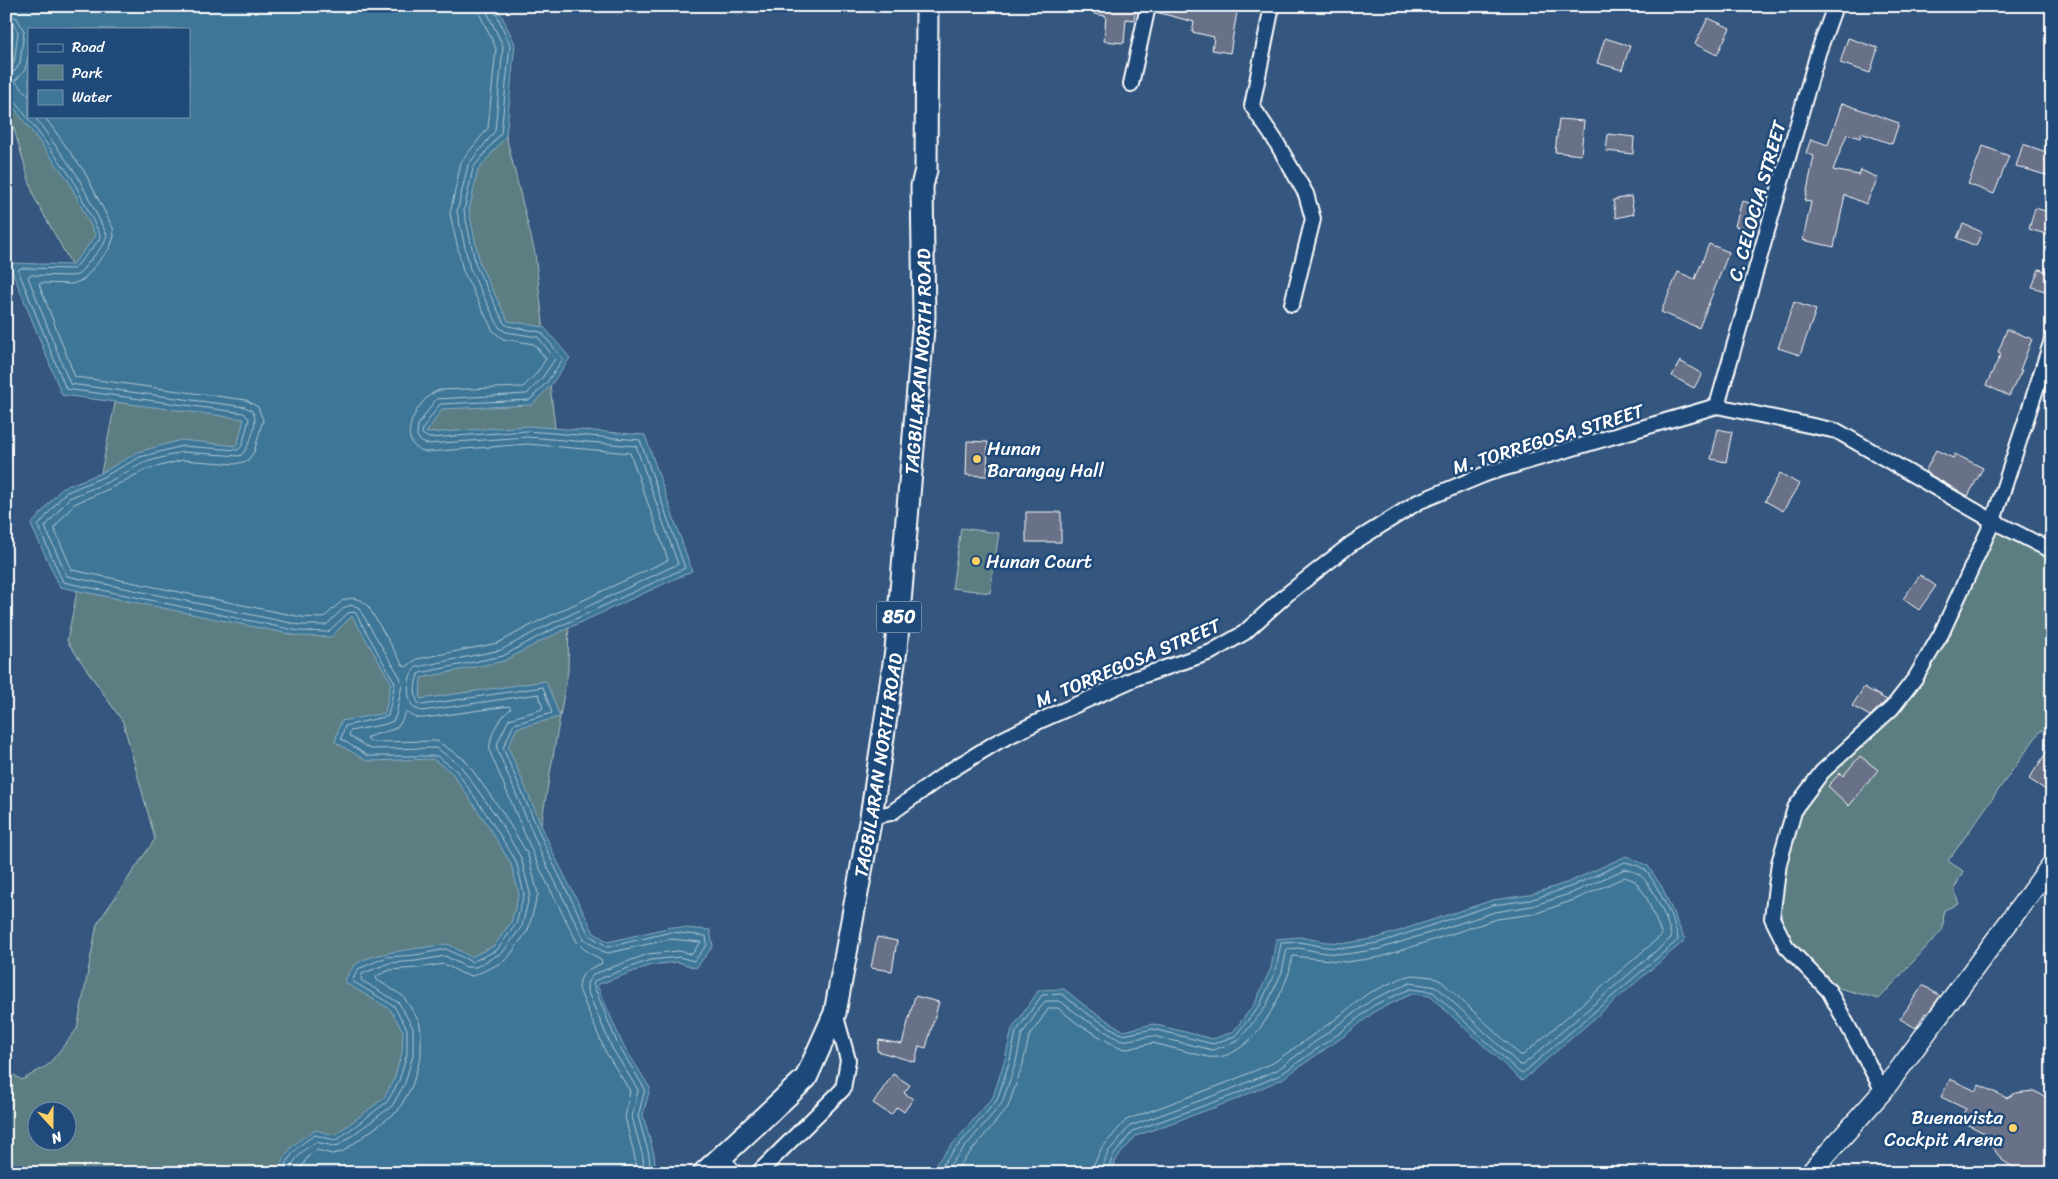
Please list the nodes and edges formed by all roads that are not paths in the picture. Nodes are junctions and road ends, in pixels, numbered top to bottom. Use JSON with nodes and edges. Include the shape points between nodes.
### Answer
{"nodes":[{"id":1,"x":927,"y":6,"type":"edge"},
{"id":2,"x":1148,"y":6,"type":"edge"},
{"id":3,"x":1272,"y":6,"type":"edge"},
{"id":4,"x":1835,"y":6,"type":"edge"},
{"id":5,"x":1131,"y":84,"type":"dead end"},
{"id":6,"x":1292,"y":304,"type":"dead end"},
{"id":7,"x":2052,"y":340,"type":"edge"},
{"id":8,"x":1717,"y":406,"type":"junction"},
{"id":9,"x":1994,"y":521,"type":"junction"},
{"id":10,"x":2052,"y":551,"type":"edge"},
{"id":11,"x":871,"y":818,"type":"junction"},
{"id":12,"x":2052,"y":864,"type":"edge"},
{"id":13,"x":835,"y":1013,"type":"junction"},
{"id":14,"x":1883,"y":1090,"type":"junction"},
{"id":15,"x":718,"y":1168,"type":"edge"},
{"id":16,"x":758,"y":1173,"type":"edge"},
{"id":17,"x":1810,"y":1173,"type":"edge"}],
"edges":[{"from":1,"to":11,"type":"main road","name":"TAGBILARAN NORTH ROAD","number":"850","via":[[926,170],[922,186],[924,317],[896,650]]},
{"from":2,"to":5,"type":"street"},
{"from":3,"to":6,"type":"street","via":[[1252,106],[1306,194],[1313,219]]},
{"from":4,"to":8,"type":"street","name":"C. CELOCIA STREET","via":[[1818,53]]},
{"from":7,"to":9,"type":"street"},
{"from":8,"to":9,"type":"street","name":"M. TORREGOSA STREET","via":[[1837,431]]},
{"from":8,"to":11,"type":"street","name":"M. TORREGOSA STREET","via":[[1488,473],[1418,502],[1351,544],[1244,633],[1211,652],[1136,678],[997,742],[891,813]]},
{"from":9,"to":10,"type":"street","name":"M. TORREGOSA STREET"},
{"from":9,"to":14,"type":"street","via":[[1945,626],[1916,677],[1892,708],[1822,772],[1795,808],[1779,863],[1772,918],[1786,946],[1829,991]]},
{"from":11,"to":13,"type":"main road","name":"TAGBILARAN NORTH ROAD","number":"850"},
{"from":12,"to":14,"type":"street"},
{"from":13,"to":15,"type":"main road","name":"TAGBILARAN NORTH ROAD","number":"850","via":[[806,1078]]},
{"from":13,"to":16,"type":"street","via":[[848,1060],[843,1089]]},
{"from":14,"to":17,"type":"street"}]}
